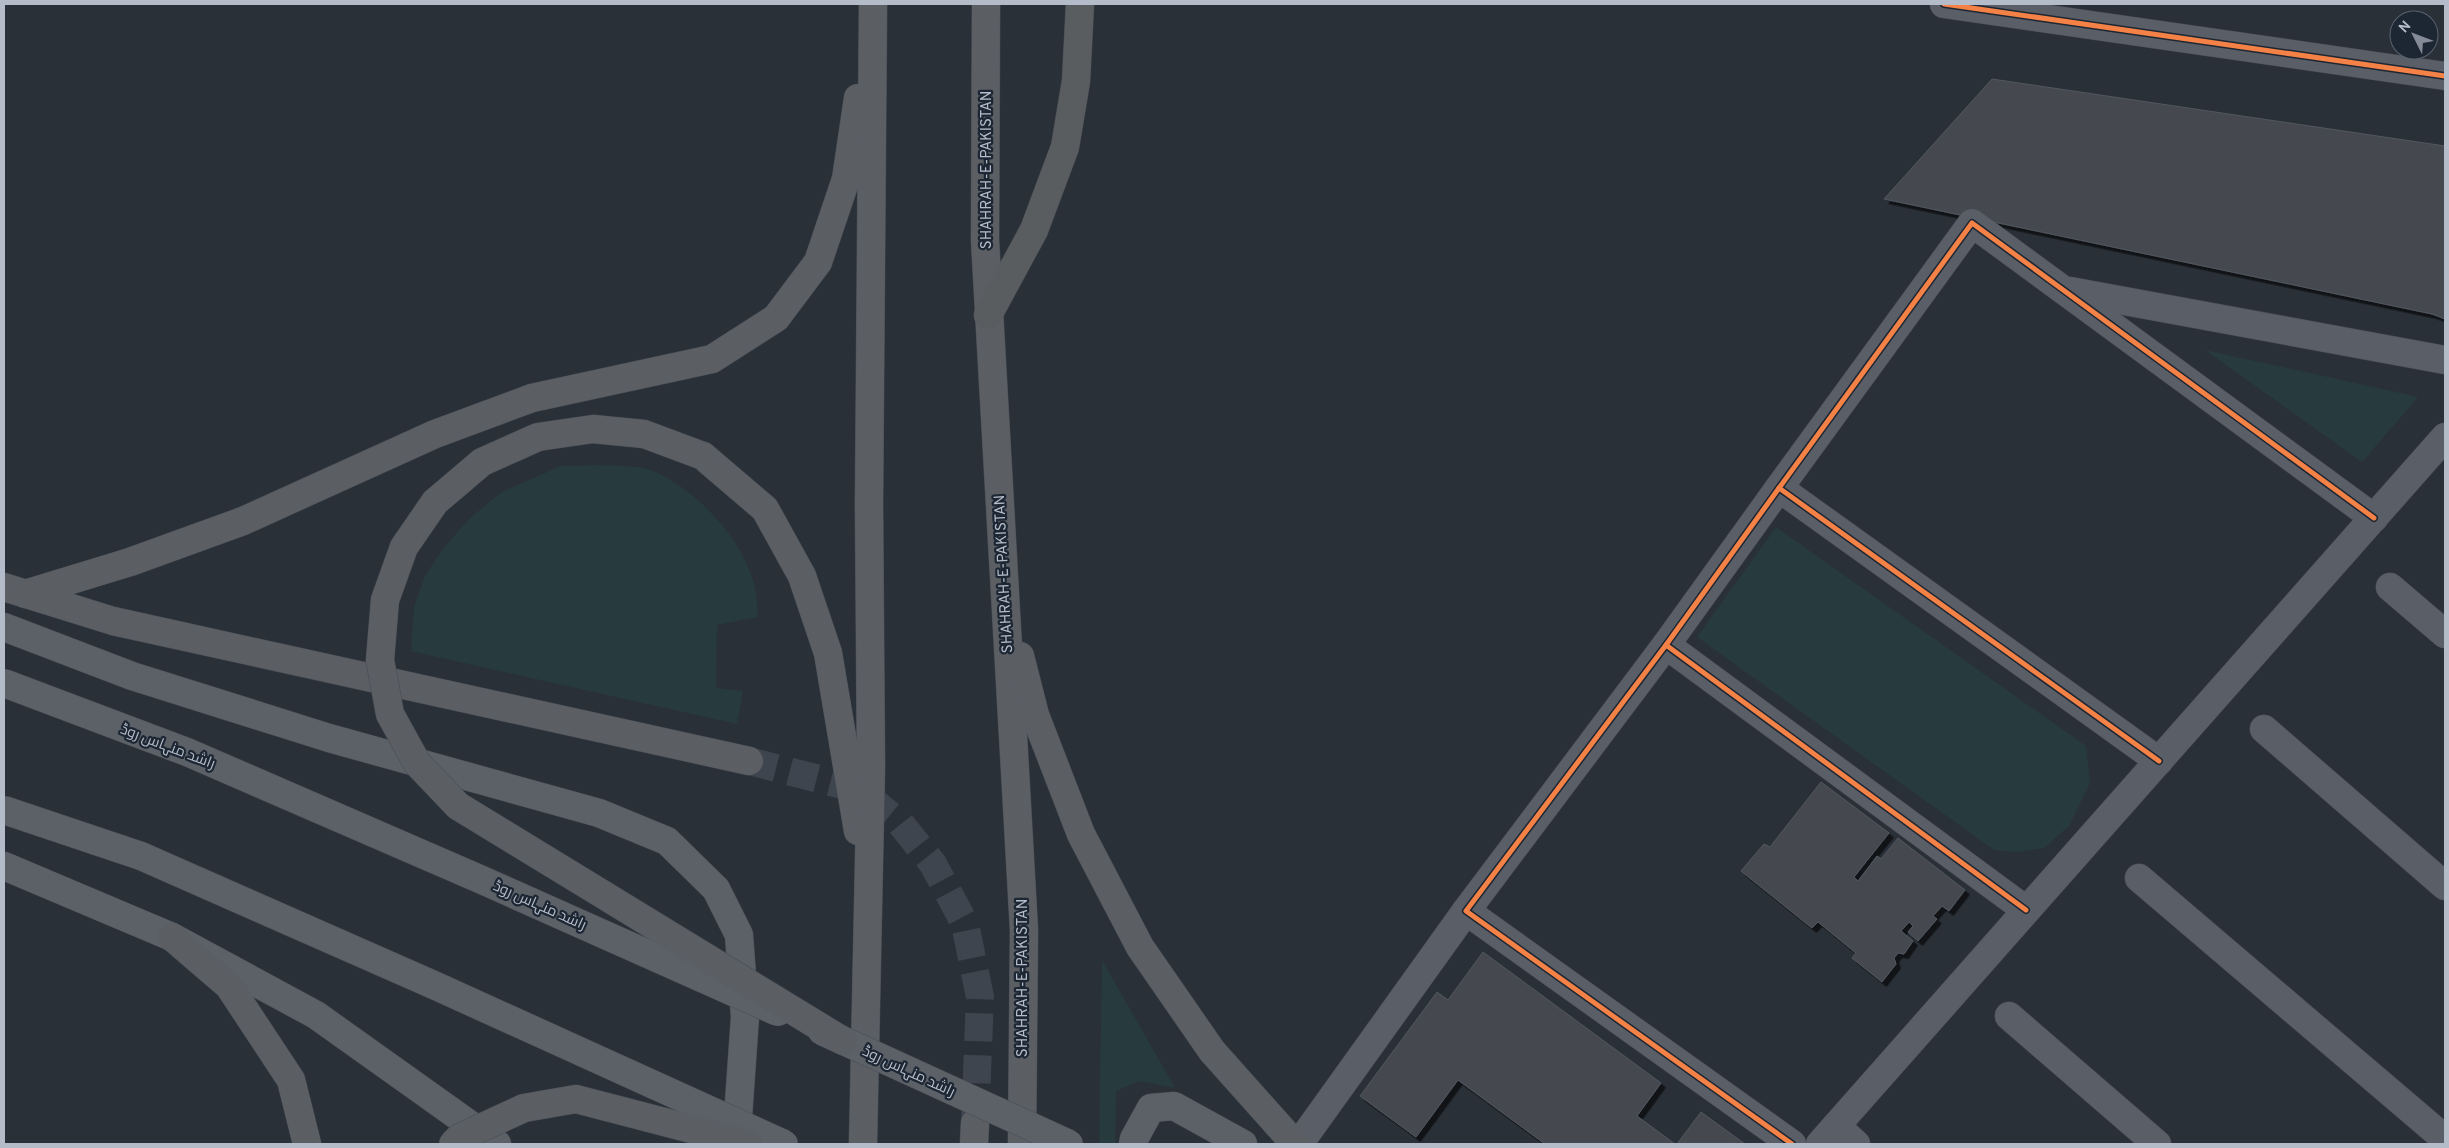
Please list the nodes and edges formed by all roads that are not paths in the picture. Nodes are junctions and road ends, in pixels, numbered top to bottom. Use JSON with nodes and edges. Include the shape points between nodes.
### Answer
{"nodes":[{"id":1,"x":872,"y":4,"type":"edge"},
{"id":2,"x":986,"y":4,"type":"edge"},
{"id":3,"x":1080,"y":4,"type":"edge"},
{"id":4,"x":1944,"y":4,"type":"edge"},
{"id":5,"x":2445,"y":76,"type":"edge"},
{"id":6,"x":2064,"y":290,"type":"junction"},
{"id":7,"x":988,"y":315,"type":"junction"},
{"id":8,"x":2445,"y":360,"type":"edge"},
{"id":9,"x":2445,"y":437,"type":"edge"},
{"id":10,"x":1778,"y":488,"type":"junction"},
{"id":11,"x":2374,"y":518,"type":"junction"},
{"id":12,"x":2390,"y":587,"type":"dead end"},
{"id":13,"x":15,"y":591,"type":"edge"},
{"id":14,"x":1004,"y":592,"type":"junction"},
{"id":15,"x":4,"y":627,"type":"edge"},
{"id":16,"x":2445,"y":634,"type":"edge"},
{"id":17,"x":1666,"y":645,"type":"junction"},
{"id":18,"x":4,"y":683,"type":"edge"},
{"id":19,"x":2264,"y":729,"type":"dead end"},
{"id":20,"x":749,"y":761,"type":"tunnel mouth"},
{"id":21,"x":2159,"y":761,"type":"junction"},
{"id":22,"x":4,"y":810,"type":"edge"},
{"id":23,"x":4,"y":866,"type":"edge"},
{"id":24,"x":2139,"y":878,"type":"dead end"},
{"id":25,"x":2445,"y":886,"type":"edge"},
{"id":26,"x":869,"y":896,"type":"junction"},
{"id":27,"x":2026,"y":910,"type":"junction"},
{"id":28,"x":1466,"y":911,"type":"junction"},
{"id":29,"x":172,"y":936,"type":"junction"},
{"id":30,"x":2009,"y":1016,"type":"dead end"},
{"id":31,"x":843,"y":1041,"type":"junction"},
{"id":32,"x":1828,"y":1135,"type":"edge"},
{"id":33,"x":862,"y":1136,"type":"edge"},
{"id":34,"x":2445,"y":1139,"type":"edge"},
{"id":35,"x":307,"y":1144,"type":"edge"},
{"id":36,"x":452,"y":1144,"type":"edge"},
{"id":37,"x":497,"y":1144,"type":"edge"},
{"id":38,"x":730,"y":1144,"type":"edge"},
{"id":39,"x":749,"y":1144,"type":"edge"},
{"id":40,"x":784,"y":1144,"type":"edge"},
{"id":41,"x":1022,"y":1144,"type":"edge"},
{"id":42,"x":1069,"y":1144,"type":"edge"},
{"id":43,"x":1133,"y":1144,"type":"edge"},
{"id":44,"x":1244,"y":1144,"type":"edge"},
{"id":45,"x":1297,"y":1144,"type":"edge"},
{"id":46,"x":1792,"y":1144,"type":"edge"},
{"id":47,"x":1856,"y":1144,"type":"edge"},
{"id":48,"x":2156,"y":1144,"type":"edge"}],
"edges":[{"from":1,"to":13,"type":"highway","via":[[846,179],[818,262],[776,318],[712,359],[532,398],[435,434],[243,521],[130,562]]},
{"from":1,"to":26,"type":"highway"},
{"from":2,"to":7,"type":"highway","name":"SHAHRAH-E-PAKISTAN","via":[[985,240]]},
{"from":3,"to":7,"type":"highway","via":[[1076,81],[1065,147],[1034,230]]},
{"from":4,"to":5,"type":"street"},
{"from":6,"to":8,"type":"street"},
{"from":6,"to":10,"type":"street","via":[[1972,223]]},
{"from":6,"to":11,"type":"street"},
{"from":7,"to":14,"type":"highway","name":"SHAHRAH-E-PAKISTAN"},
{"from":9,"to":11,"type":"street"},
{"from":10,"to":17,"type":"street"},
{"from":10,"to":21,"type":"street"},
{"from":11,"to":21,"type":"street"},
{"from":12,"to":16,"type":"street"},
{"from":13,"to":20,"type":"highway","via":[[113,621]]},
{"from":14,"to":41,"type":"highway","name":"SHAHRAH-E-PAKISTAN","via":[[1024,930]]},
{"from":14,"to":45,"type":"highway","via":[[1038,725],[1081,834],[1140,947],[1212,1051]]},
{"from":15,"to":38,"type":"main road","via":[[132,676],[329,738],[599,813],[666,841],[716,889],[740,936],[745,1017],[738,1117]]},
{"from":17,"to":27,"type":"street"},
{"from":17,"to":28,"type":"street"},
{"from":18,"to":31,"type":"main road","name":"راشد منہاس روڈ","bridge":true,"via":[[187,752]]},
{"from":19,"to":25,"type":"street"},
{"from":21,"to":27,"type":"street"},
{"from":22,"to":40,"type":"main road","bridge":true,"via":[[141,856]]},
{"from":23,"to":29,"type":"main road"},
{"from":24,"to":34,"type":"street"},
{"from":26,"to":31,"type":"highway","bridge":true,"via":[[828,653],[802,576],[765,508],[703,456],[644,434],[593,429],[538,437],[482,462],[435,502],[404,547],[384,600],[380,660],[390,714],[417,763],[458,806]]},
{"from":26,"to":33,"type":"highway"},
{"from":27,"to":32,"type":"street"},
{"from":28,"to":45,"type":"street"},
{"from":28,"to":46,"type":"street"},
{"from":29,"to":35,"type":"highway","via":[[228,986],[291,1080]]},
{"from":29,"to":37,"type":"main road","via":[[316,1015]]},
{"from":30,"to":48,"type":"street"},
{"from":31,"to":42,"type":"main road","name":"راشد منہاس روڈ","bridge":true},
{"from":32,"to":47,"type":"street"},
{"from":36,"to":39,"type":"highway","bridge":true,"via":[[524,1108],[576,1099]]},
{"from":43,"to":44,"type":"main road","via":[[1151,1108],[1174,1106]]}]}
